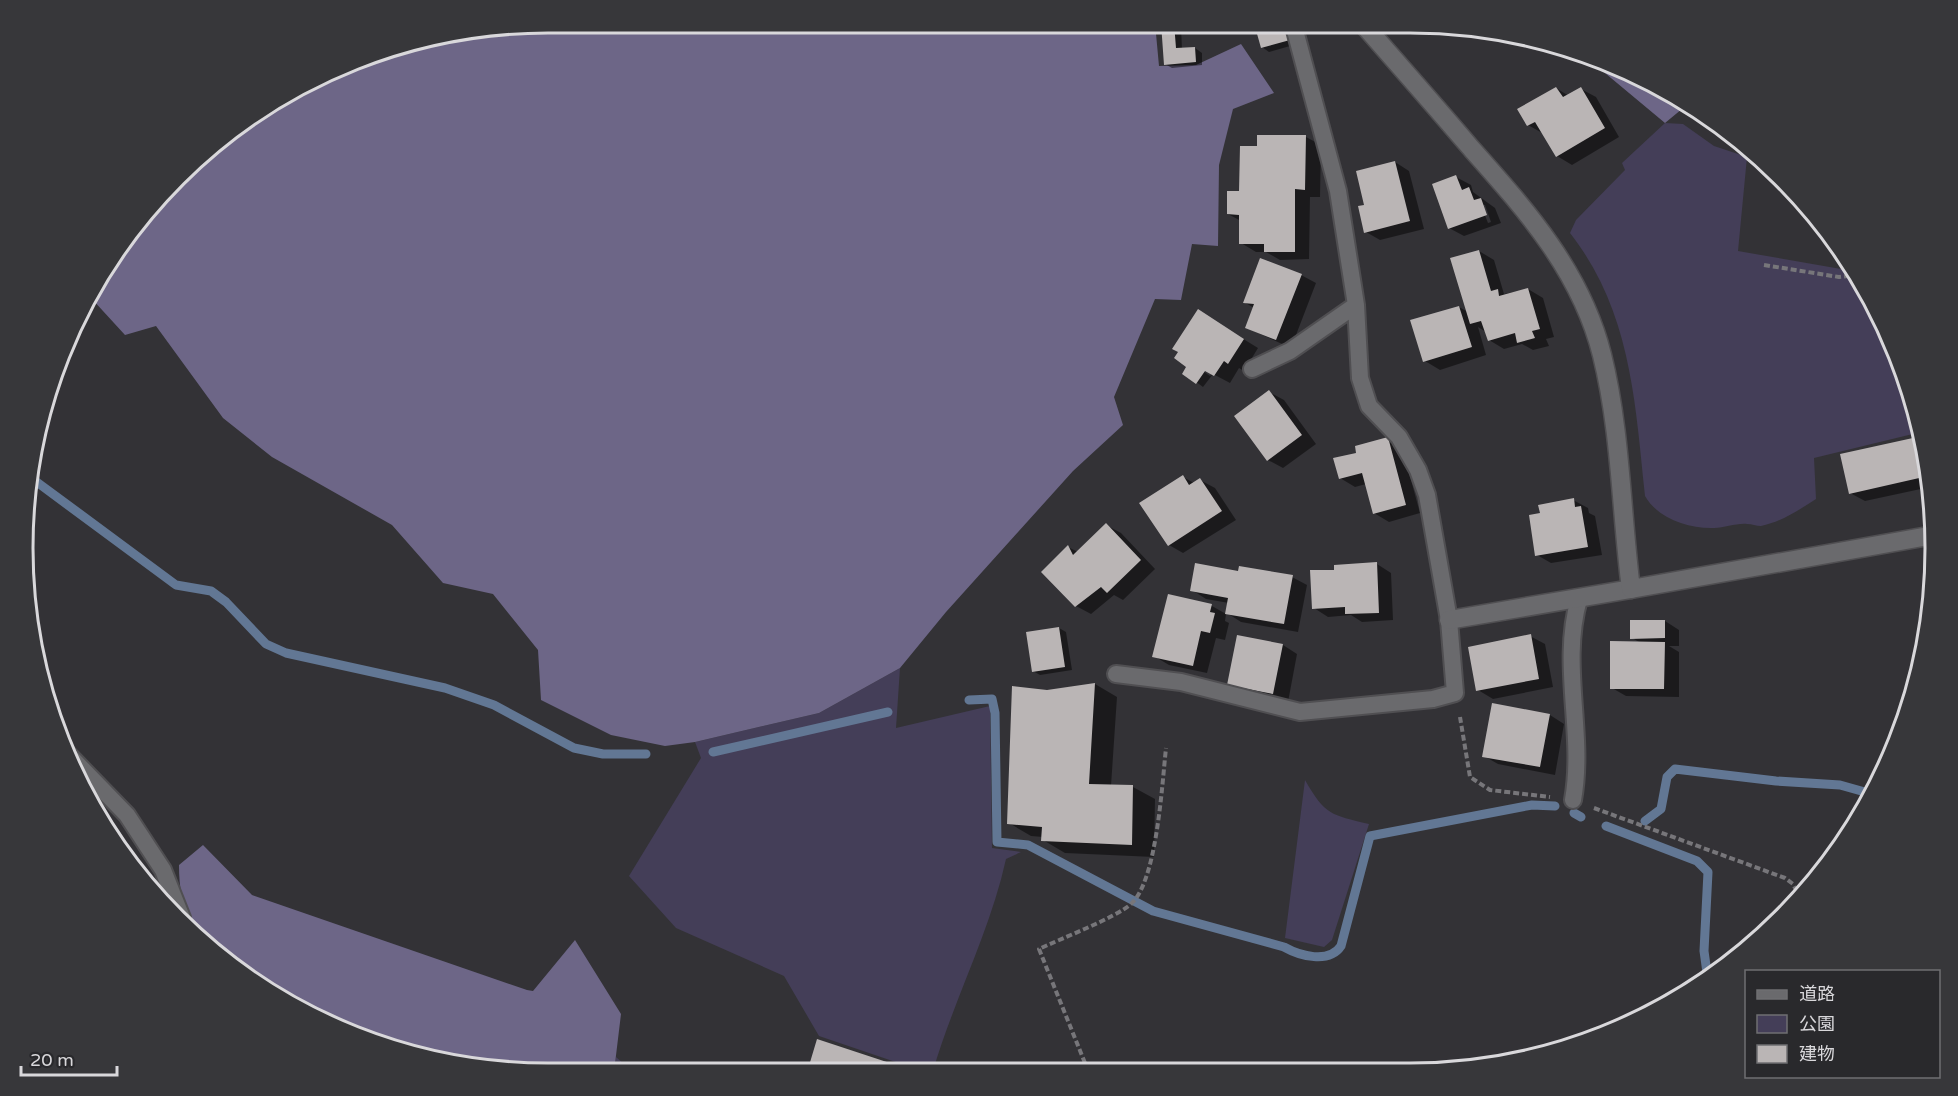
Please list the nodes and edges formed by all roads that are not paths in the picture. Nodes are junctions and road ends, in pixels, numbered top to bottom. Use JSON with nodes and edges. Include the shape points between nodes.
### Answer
{"nodes":[{"id":1,"x":1296,"y":33,"type":"edge"},
{"id":2,"x":1371,"y":33,"type":"edge"},
{"id":3,"x":1356,"y":305,"type":"junction"},
{"id":4,"x":1252,"y":369,"type":"dead end"},
{"id":5,"x":1925,"y":537,"type":"edge"},
{"id":6,"x":1631,"y":589,"type":"junction"},
{"id":7,"x":1579,"y":598,"type":"junction"},
{"id":8,"x":1449,"y":620,"type":"junction"},
{"id":9,"x":1116,"y":674,"type":"dead end"},
{"id":10,"x":83,"y":769,"type":"edge"},
{"id":11,"x":1573,"y":800,"type":"road end"},
{"id":12,"x":177,"y":904,"type":"edge"}],
"edges":[{"from":1,"to":3,"type":"lane","via":[[1338,191]]},
{"from":2,"to":6,"type":"street","via":[[1528,212],[1573,279],[1602,355],[1612,404]]},
{"from":3,"to":4,"type":"lane","via":[[1298,347]]},
{"from":3,"to":8,"type":"lane","via":[[1360,378],[1369,406],[1399,437],[1418,470],[1427,495]]},
{"from":5,"to":6,"type":"street"},
{"from":6,"to":7,"type":"street"},
{"from":7,"to":8,"type":"street"},
{"from":7,"to":11,"type":"lane","via":[[1573,622],[1572,687],[1578,772]]},
{"from":8,"to":9,"type":"lane","via":[[1455,693],[1433,699],[1300,712],[1181,682]]},
{"from":10,"to":12,"type":"lane","via":[[127,814],[163,870]]}]}
